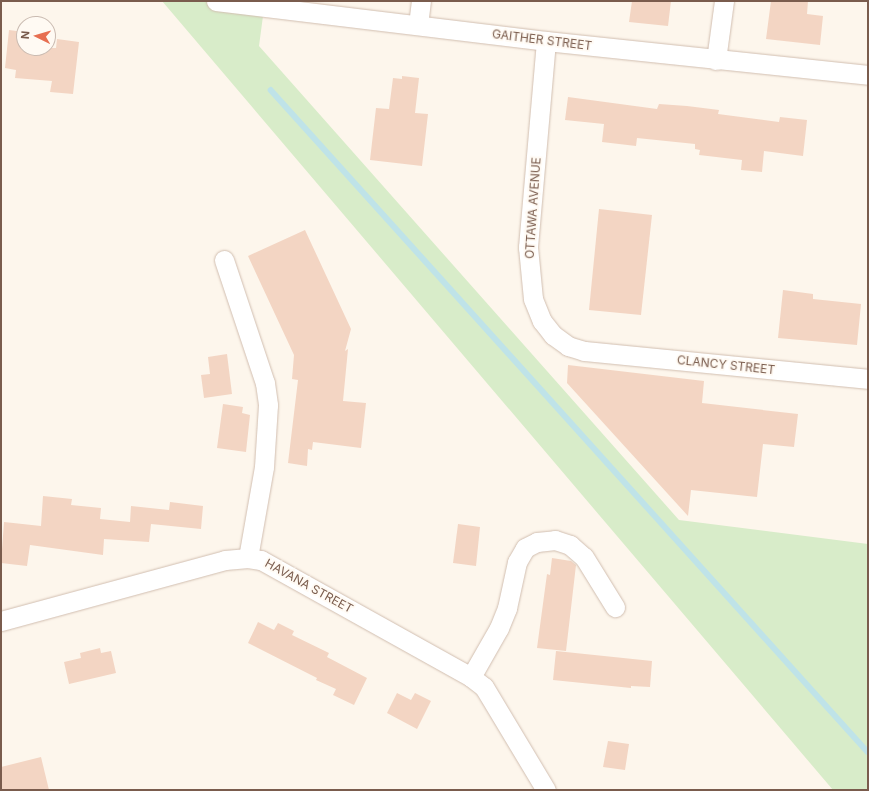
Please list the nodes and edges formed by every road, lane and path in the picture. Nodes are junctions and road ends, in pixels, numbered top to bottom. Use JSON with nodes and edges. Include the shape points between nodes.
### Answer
{"nodes":[{"id":1,"x":216,"y":1,"type":"edge"},
{"id":2,"x":421,"y":1,"type":"edge"},
{"id":3,"x":724,"y":1,"type":"edge"},
{"id":4,"x":418,"y":25,"type":"junction"},
{"id":5,"x":546,"y":41,"type":"junction"},
{"id":6,"x":716,"y":60,"type":"junction"},
{"id":7,"x":868,"y":75,"type":"edge"},
{"id":8,"x":224,"y":260,"type":"dead end"},
{"id":9,"x":584,"y":351,"type":"joint"},
{"id":10,"x":868,"y":379,"type":"edge"},
{"id":11,"x":248,"y":558,"type":"junction"},
{"id":12,"x":615,"y":607,"type":"dead end"},
{"id":13,"x":1,"y":621,"type":"edge"},
{"id":14,"x":471,"y":677,"type":"junction"},
{"id":15,"x":546,"y":790,"type":"edge"}],
"edges":[{"from":1,"to":4,"type":"street","name":"GAITHER STREET"},
{"from":2,"to":4,"type":"street"},
{"from":3,"to":6,"type":"street"},
{"from":4,"to":5,"type":"street","name":"GAITHER STREET"},
{"from":5,"to":6,"type":"street","name":"GAITHER STREET"},
{"from":5,"to":9,"type":"street","name":"OTTAWA AVENUE","via":[[528,247],[529,274],[533,298],[542,321],[553,335],[568,346]]},
{"from":6,"to":7,"type":"street","name":"GAITHER STREET"},
{"from":8,"to":11,"type":"street","via":[[265,384],[268,405],[264,466]]},
{"from":9,"to":10,"type":"street","name":"CLANCY STREET"},
{"from":11,"to":13,"type":"street","name":"HAVANA STREET","via":[[225,560]]},
{"from":11,"to":14,"type":"street","name":"HAVANA STREET","via":[[275,566]]},
{"from":12,"to":14,"type":"street","via":[[584,557],[570,544],[555,540],[537,542],[524,548],[517,562],[507,608],[499,628]]},
{"from":14,"to":15,"type":"street","name":"HAVANA STREET","via":[[491,697]]}]}
